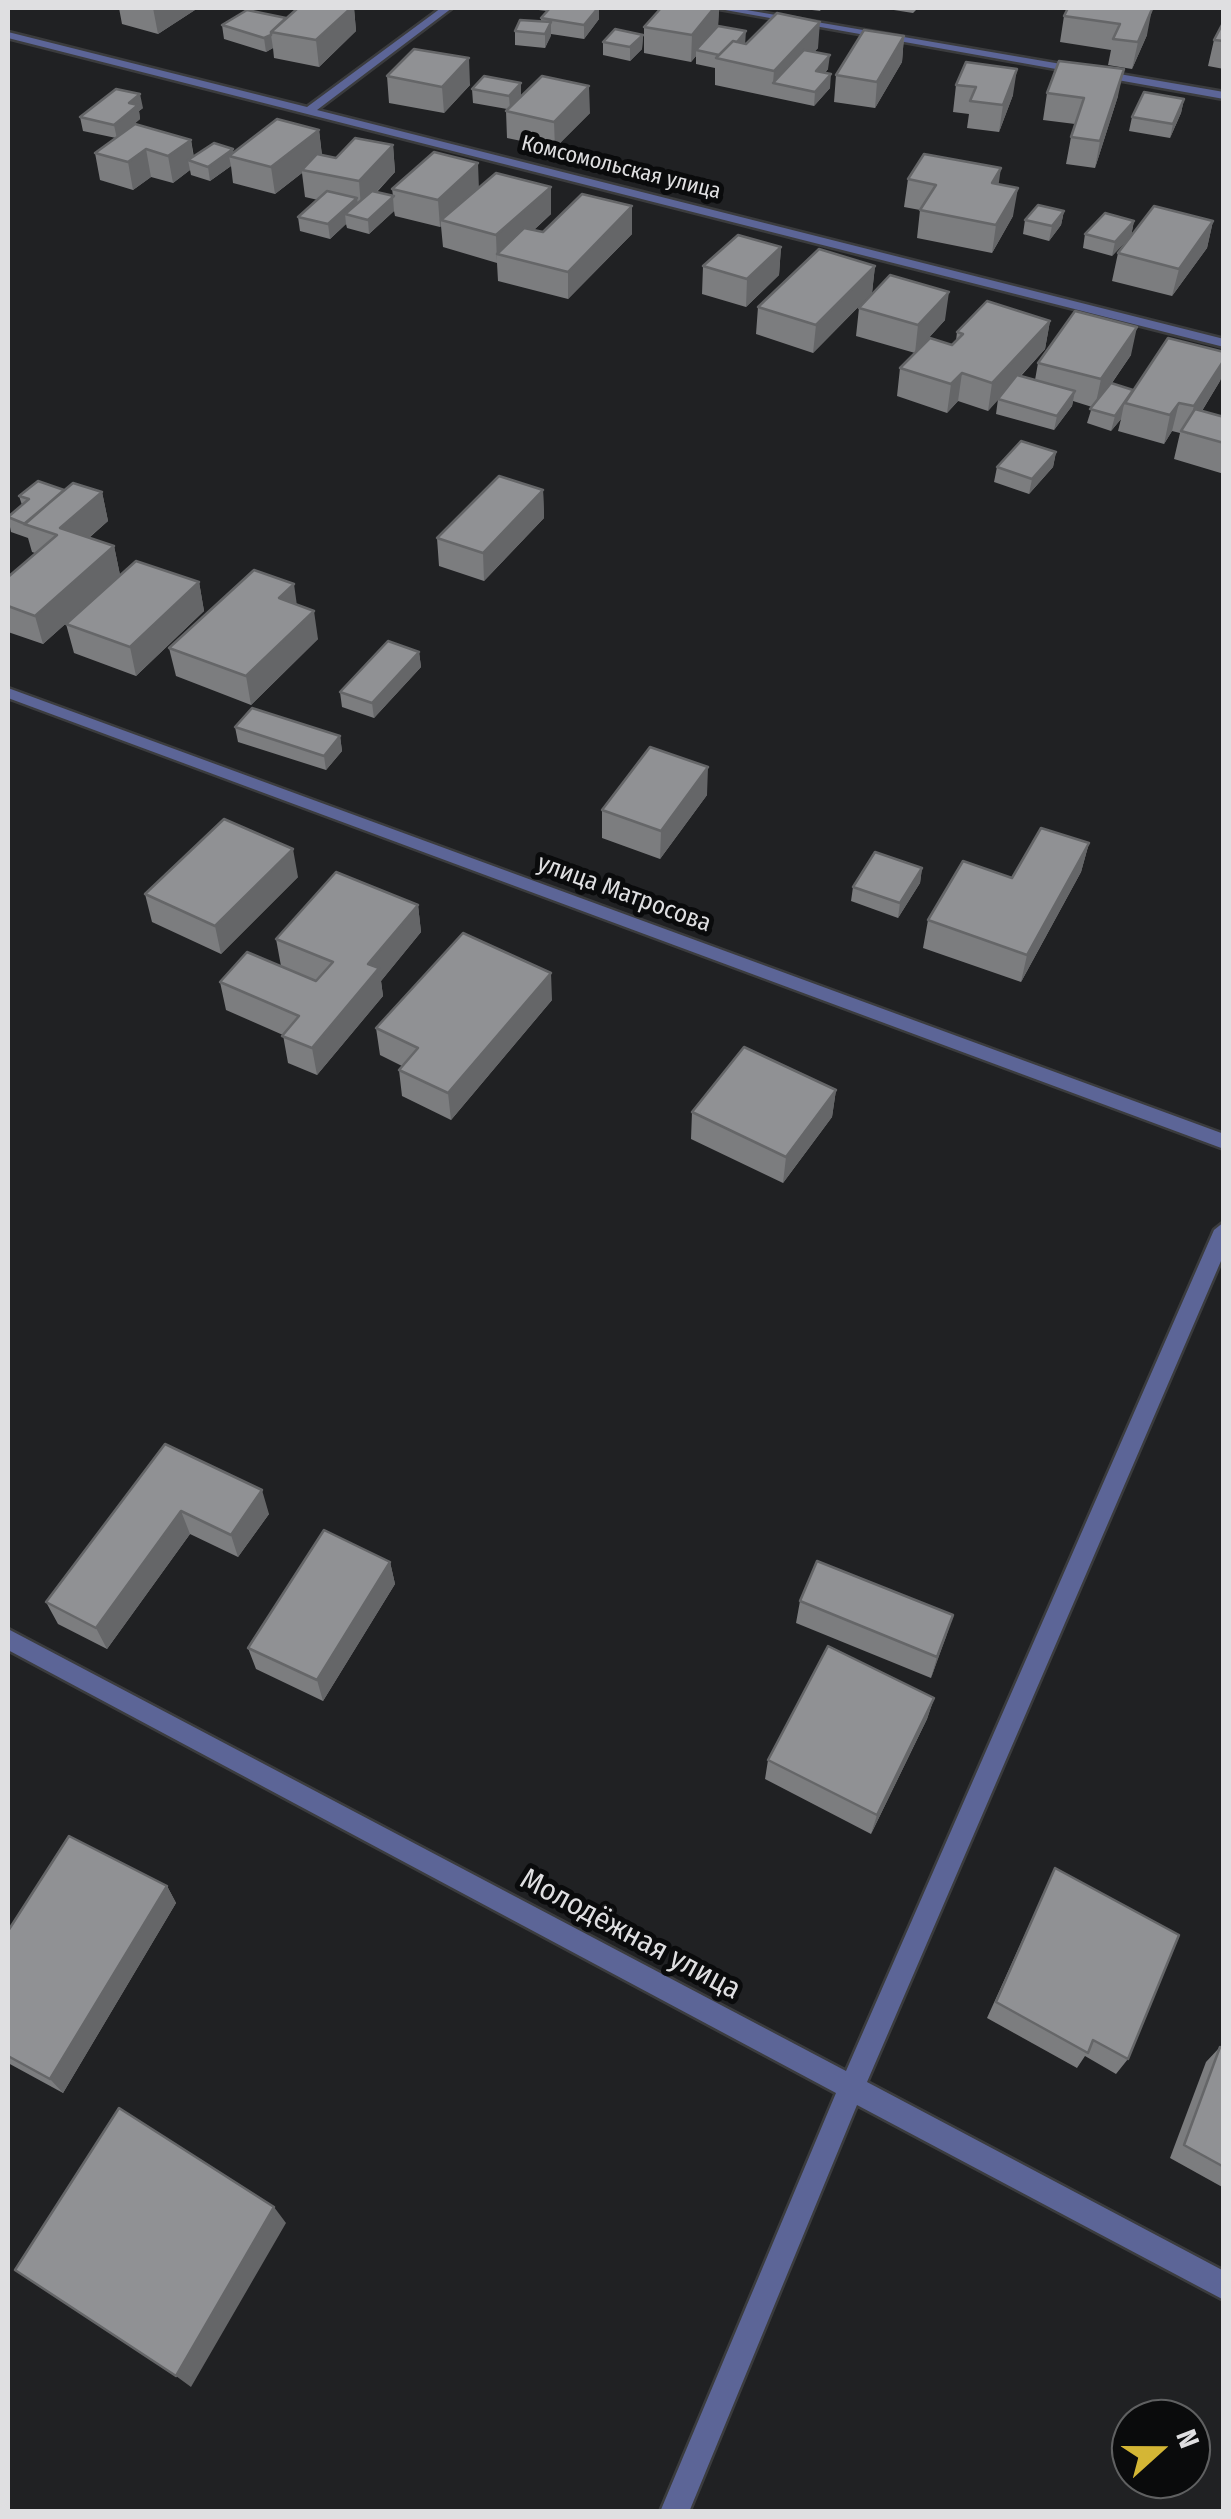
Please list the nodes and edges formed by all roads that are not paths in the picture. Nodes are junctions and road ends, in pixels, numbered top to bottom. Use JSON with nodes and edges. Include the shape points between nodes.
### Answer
{"nodes":[{"id":1,"x":446,"y":8,"type":"edge"},
{"id":2,"x":718,"y":8,"type":"edge"},
{"id":3,"x":8,"y":35,"type":"edge"},
{"id":4,"x":1224,"y":96,"type":"edge"},
{"id":5,"x":310,"y":109,"type":"junction"},
{"id":6,"x":1224,"y":344,"type":"edge"},
{"id":7,"x":8,"y":693,"type":"edge"},
{"id":8,"x":1224,"y":1142,"type":"edge"},
{"id":9,"x":1224,"y":1230,"type":"edge"},
{"id":10,"x":8,"y":1639,"type":"edge"},
{"id":11,"x":851,"y":2089,"type":"junction"},
{"id":12,"x":1224,"y":2286,"type":"edge"},
{"id":13,"x":674,"y":2512,"type":"edge"}],
"edges":[{"from":1,"to":5,"type":"street"},
{"from":2,"to":4,"type":"street"},
{"from":3,"to":5,"type":"street","name":"Комсомольская улица"},
{"from":5,"to":6,"type":"street","name":"Комсомольская улица"},
{"from":7,"to":8,"type":"street","name":"улица Матросова"},
{"from":9,"to":11,"type":"street"},
{"from":10,"to":11,"type":"street","name":"Молодёжная улица"},
{"from":11,"to":12,"type":"street","name":"Молодёжная улица"},
{"from":11,"to":13,"type":"street"}]}
